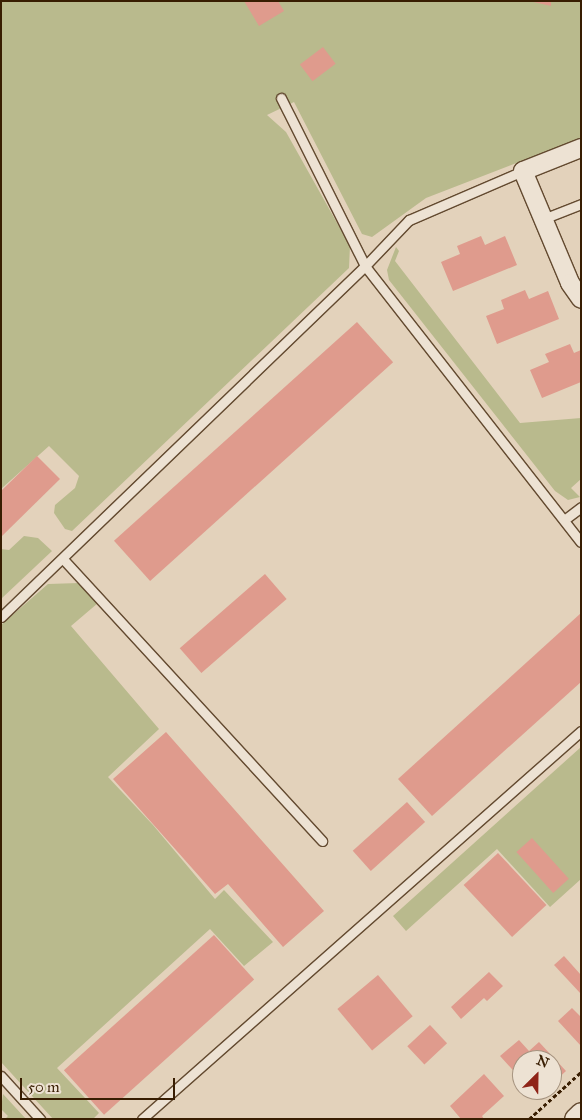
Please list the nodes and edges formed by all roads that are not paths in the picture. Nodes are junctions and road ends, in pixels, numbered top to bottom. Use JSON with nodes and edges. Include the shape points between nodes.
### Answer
{"nodes":[{"id":1,"x":281,"y":98,"type":"dead end"},
{"id":2,"x":581,"y":148,"type":"edge"},
{"id":3,"x":523,"y":171,"type":"junction"},
{"id":4,"x":581,"y":204,"type":"edge"},
{"id":5,"x":543,"y":219,"type":"junction"},
{"id":6,"x":365,"y":266,"type":"junction"},
{"id":7,"x":581,"y":298,"type":"edge"},
{"id":8,"x":581,"y":508,"type":"edge"},
{"id":9,"x":564,"y":520,"type":"junction"},
{"id":10,"x":581,"y":542,"type":"edge"},
{"id":11,"x":63,"y":559,"type":"junction"},
{"id":12,"x":1,"y":617,"type":"edge"},
{"id":13,"x":581,"y":731,"type":"edge"},
{"id":14,"x":322,"y":841,"type":"dead end"},
{"id":15,"x":1,"y":1076,"type":"edge"},
{"id":16,"x":581,"y":1113,"type":"edge"},
{"id":17,"x":40,"y":1119,"type":"edge"},
{"id":18,"x":142,"y":1119,"type":"edge"},
{"id":19,"x":575,"y":1119,"type":"edge"}],
"edges":[{"from":1,"to":6,"type":"lane"},
{"from":2,"to":3,"type":"street"},
{"from":3,"to":5,"type":"street"},
{"from":3,"to":6,"type":"lane","via":[[409,220]]},
{"from":4,"to":5,"type":"lane"},
{"from":5,"to":7,"type":"street","via":[[570,283]]},
{"from":6,"to":9,"type":"lane"},
{"from":6,"to":11,"type":"lane"},
{"from":8,"to":9,"type":"lane"},
{"from":9,"to":10,"type":"lane"},
{"from":11,"to":12,"type":"lane"},
{"from":11,"to":14,"type":"lane"},
{"from":13,"to":18,"type":"lane"},
{"from":15,"to":17,"type":"lane"},
{"from":16,"to":19,"type":"street"}]}
